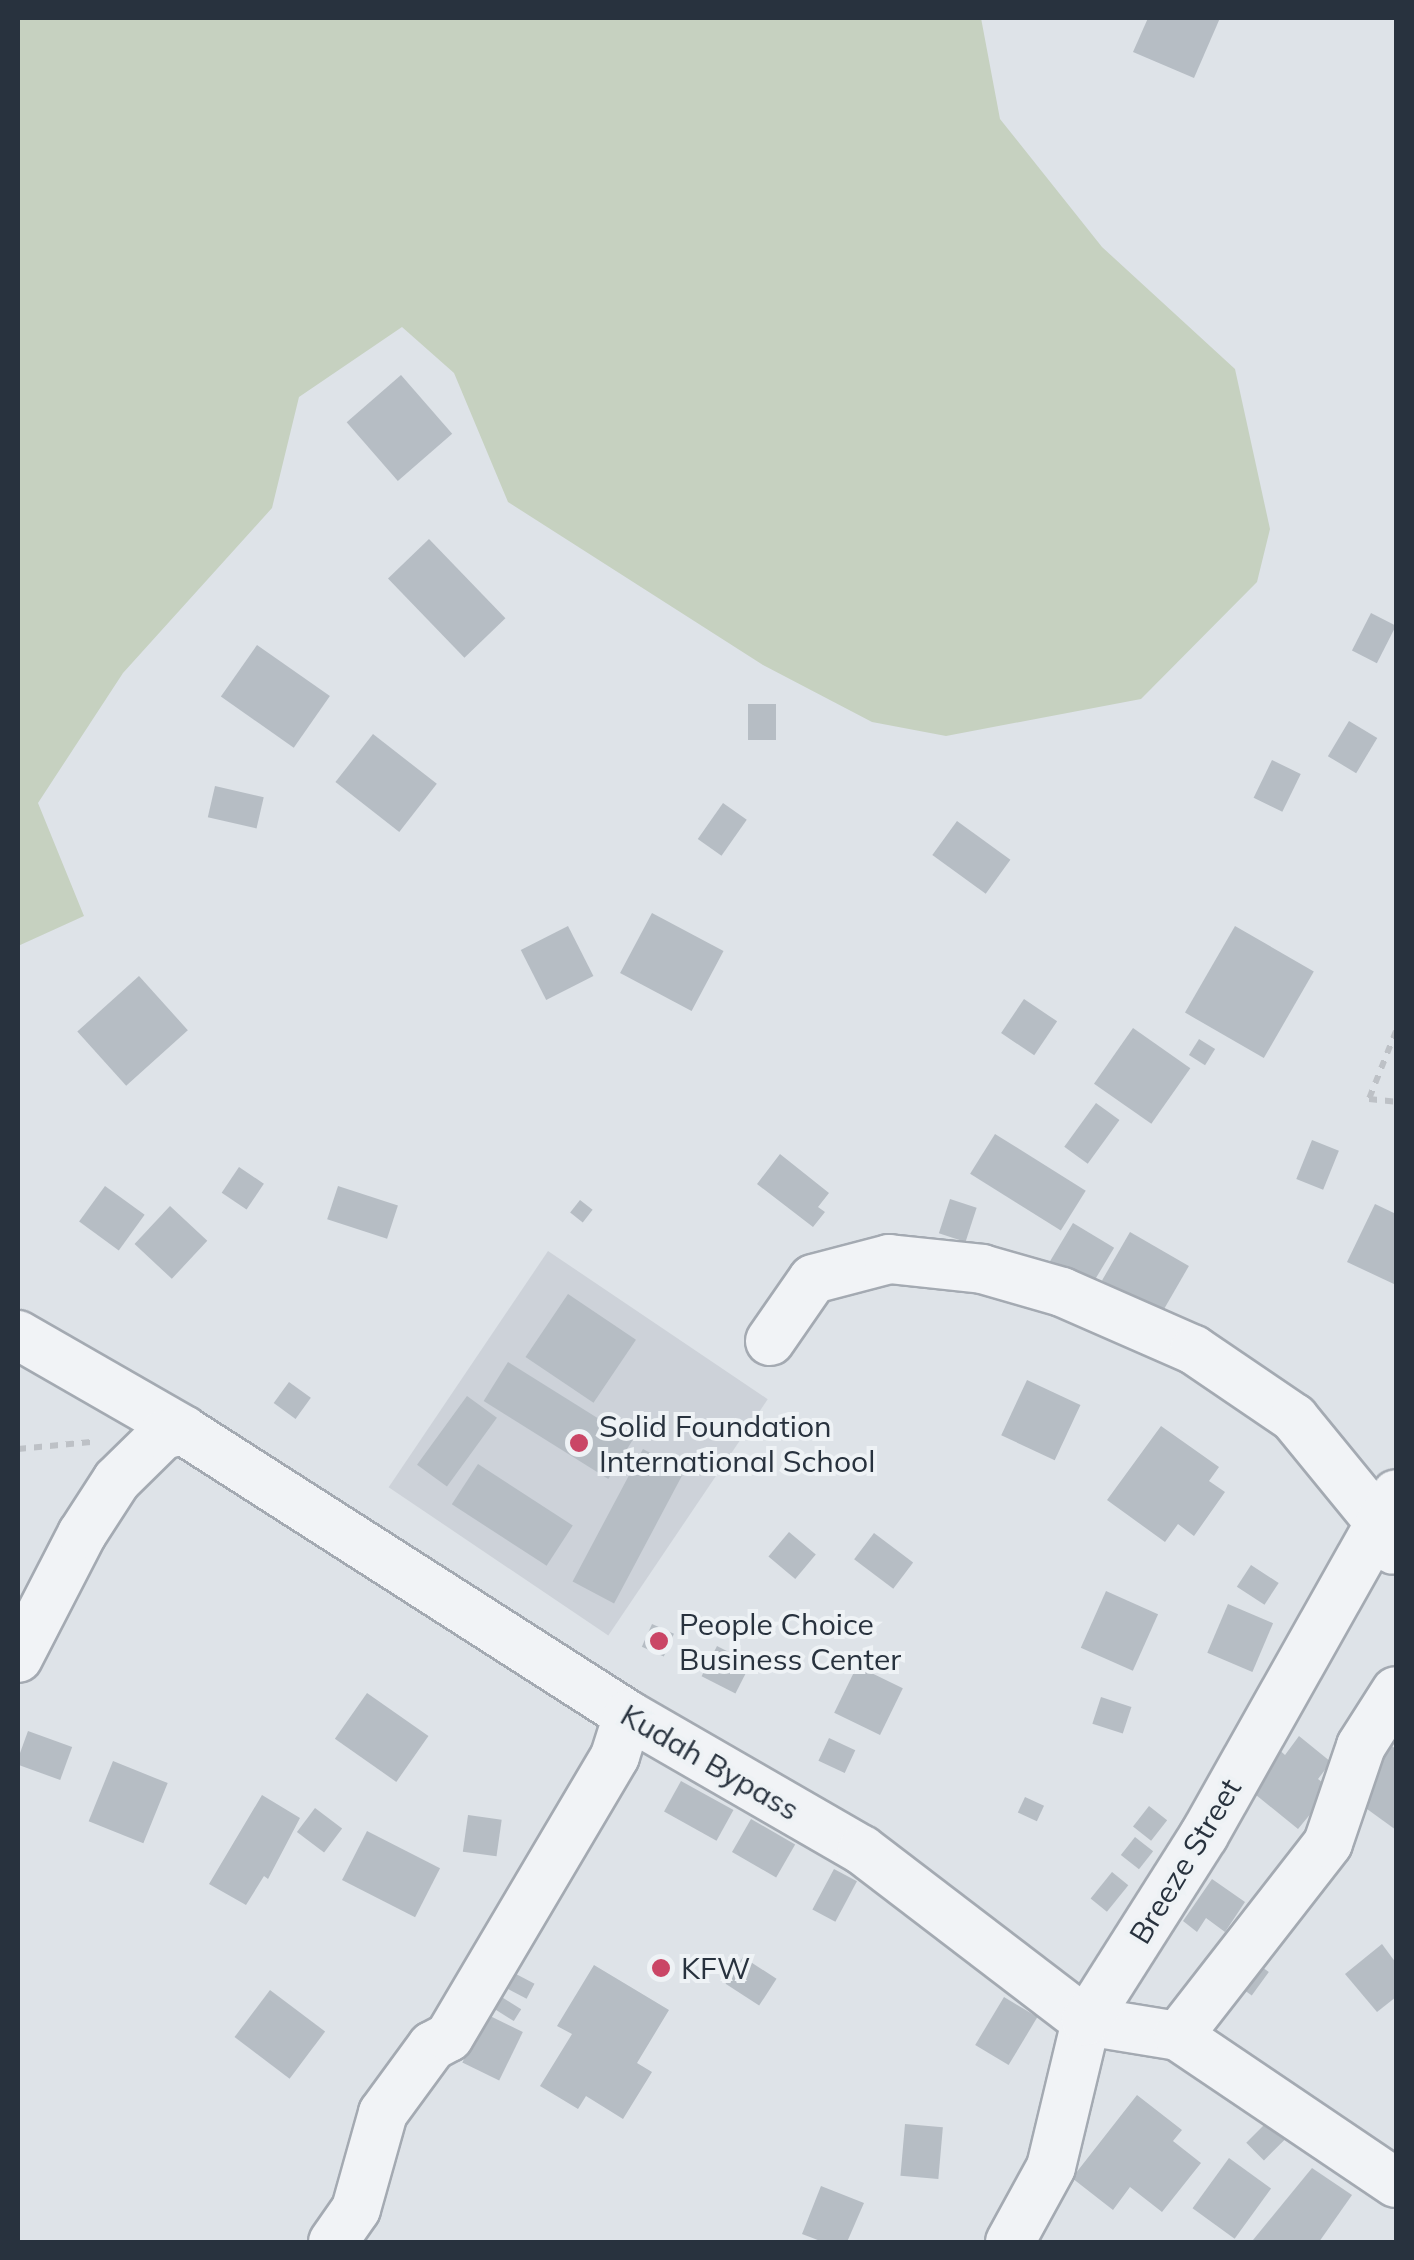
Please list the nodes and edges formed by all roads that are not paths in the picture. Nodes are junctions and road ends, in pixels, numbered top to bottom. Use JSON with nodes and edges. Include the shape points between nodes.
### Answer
{"nodes":[{"id":1,"x":18,"y":1335,"type":"edge"},
{"id":2,"x":770,"y":1342,"type":"dead end"},
{"id":3,"x":183,"y":1430,"type":"junction"},
{"id":4,"x":1391,"y":1524,"type":"edge"},
{"id":5,"x":18,"y":1658,"type":"edge"},
{"id":6,"x":1396,"y":1691,"type":"edge"},
{"id":7,"x":628,"y":1715,"type":"junction"},
{"id":8,"x":1086,"y":2021,"type":"junction"},
{"id":9,"x":1178,"y":2036,"type":"junction"},
{"id":10,"x":1396,"y":2184,"type":"edge"},
{"id":11,"x":332,"y":2242,"type":"edge"},
{"id":12,"x":1010,"y":2242,"type":"edge"}],
"edges":[{"from":1,"to":3,"type":"street","name":"Kudah Bypass"},
{"from":2,"to":4,"type":"street","via":[[813,1279],[889,1259],[982,1269],[1062,1292],[1194,1350],[1294,1418]]},
{"from":3,"to":5,"type":"street","via":[[163,1434],[117,1480]]},
{"from":3,"to":7,"type":"street","name":"Kudah Bypass"},
{"from":4,"to":8,"type":"street","name":"Breeze Street"},
{"from":6,"to":9,"type":"street","via":[[1360,1746],[1328,1842]]},
{"from":7,"to":8,"type":"street","name":"Kudah Bypass","via":[[862,1850]]},
{"from":7,"to":11,"type":"street","via":[[615,1756],[449,2037],[432,2046],[384,2113],[356,2209]]},
{"from":8,"to":9,"type":"street","name":"Kudah Bypass"},
{"from":8,"to":12,"type":"street","name":"Breeze Street","via":[[1052,2167]]},
{"from":9,"to":10,"type":"street","name":"Kudah Bypass"}]}
